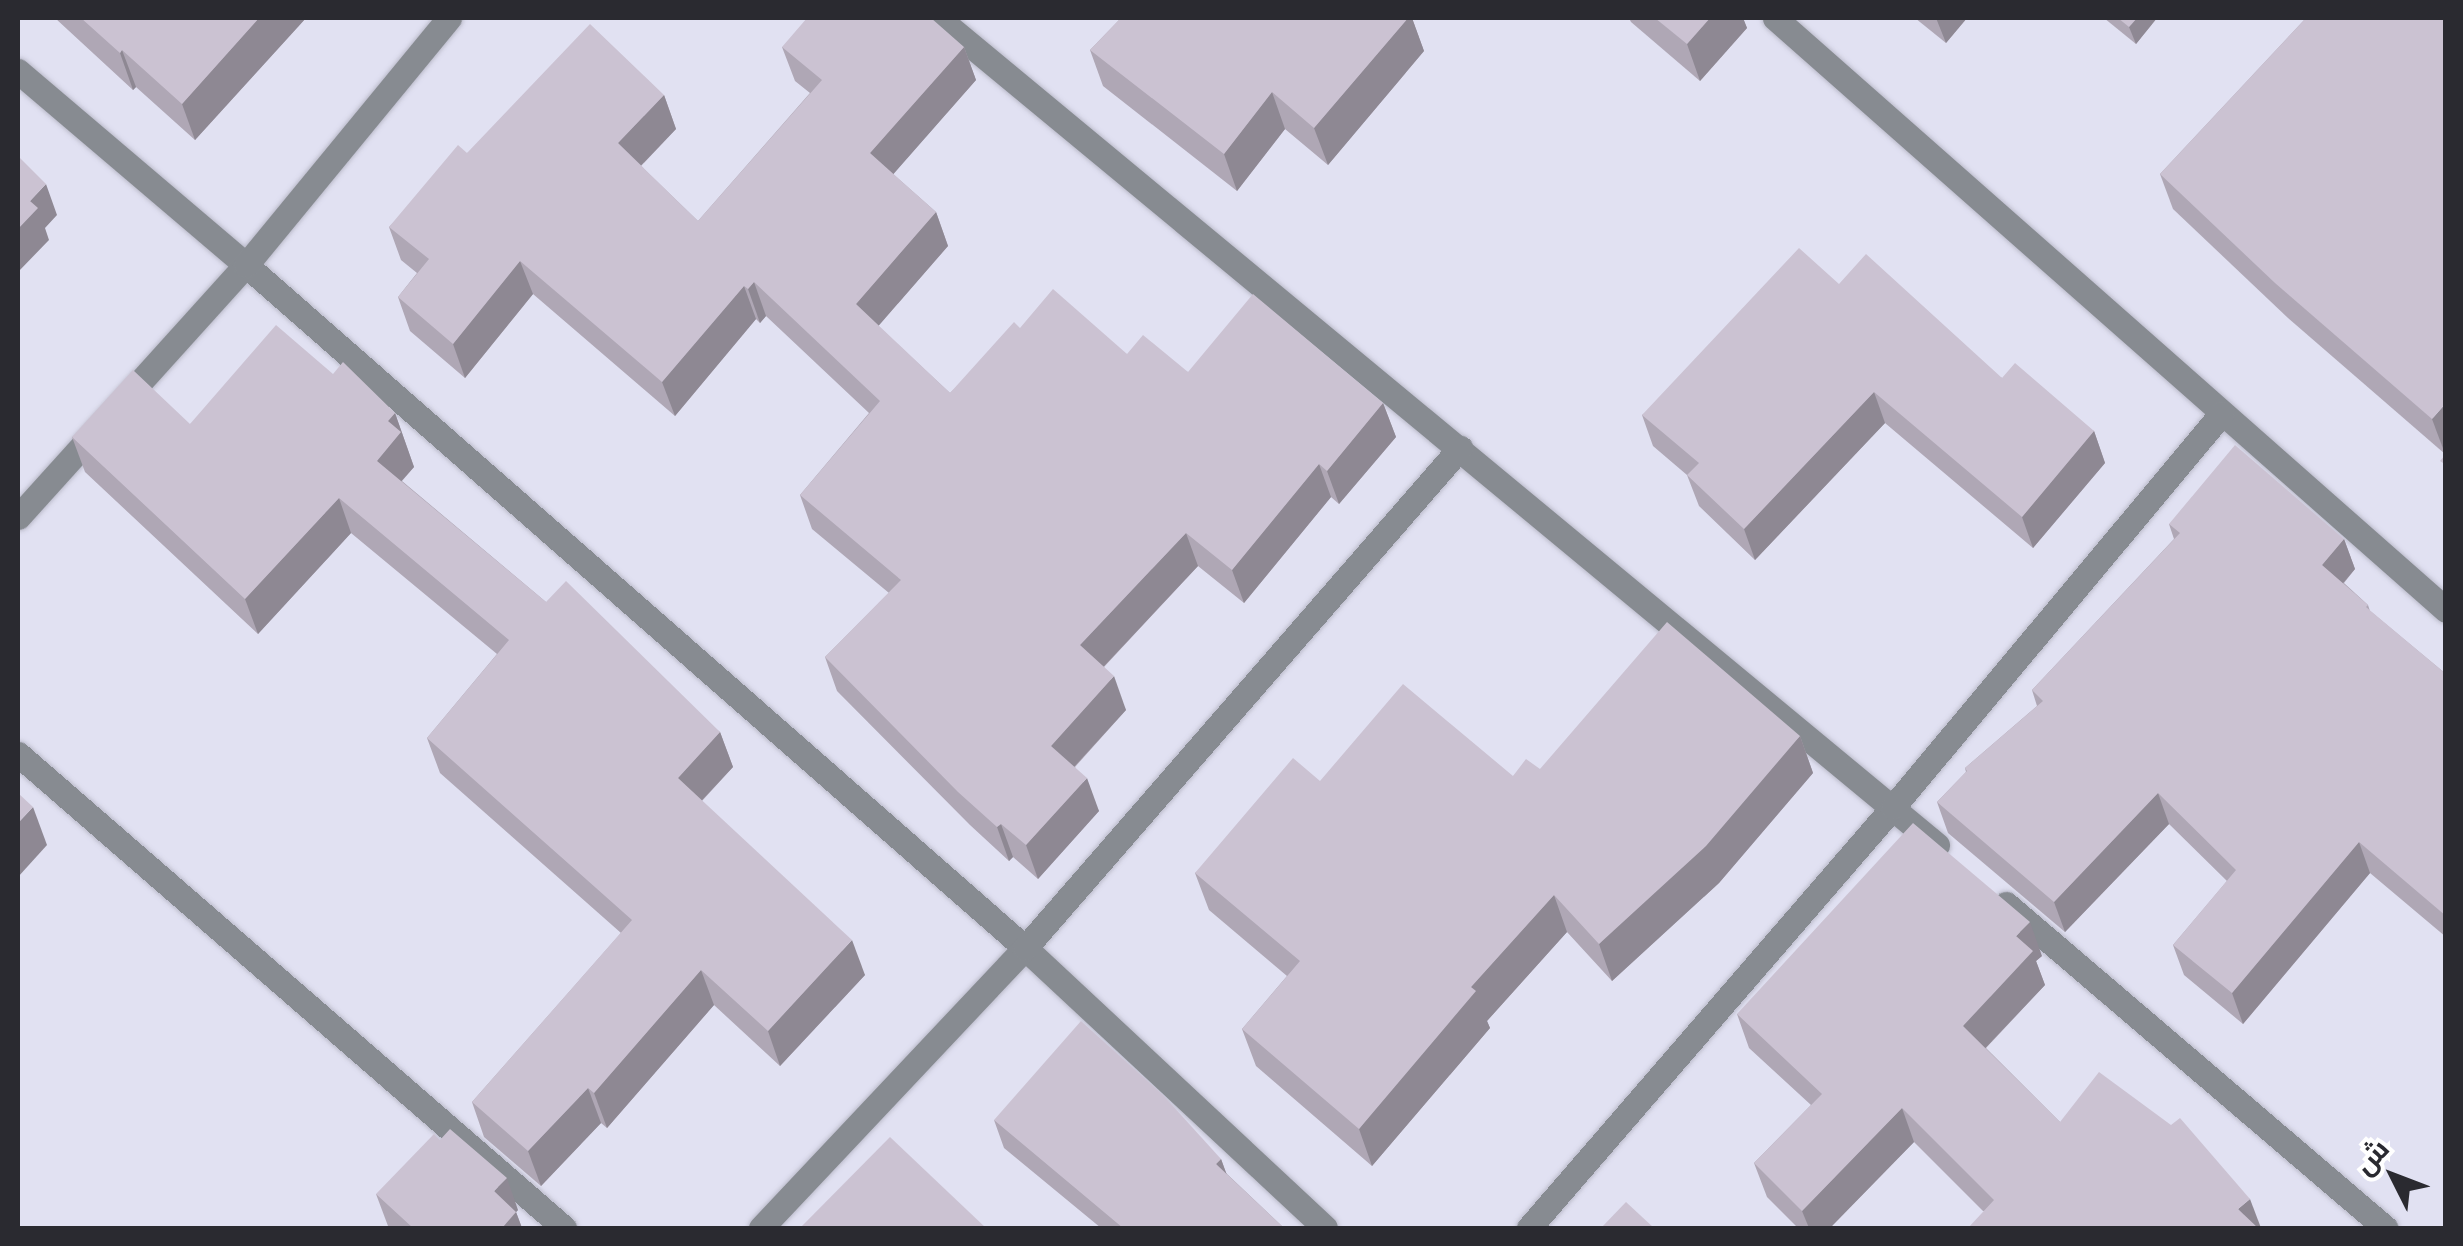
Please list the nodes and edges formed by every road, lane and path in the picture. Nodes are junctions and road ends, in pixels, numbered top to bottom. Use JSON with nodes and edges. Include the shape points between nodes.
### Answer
{"nodes":[{"id":1,"x":449,"y":18,"type":"edge"},
{"id":2,"x":938,"y":18,"type":"edge"},
{"id":3,"x":1775,"y":18,"type":"edge"},
{"id":4,"x":18,"y":72,"type":"edge"},
{"id":5,"x":246,"y":265,"type":"junction"},
{"id":6,"x":2222,"y":413,"type":"junction"},
{"id":7,"x":1460,"y":448,"type":"junction"},
{"id":8,"x":18,"y":517,"type":"edge"},
{"id":9,"x":2446,"y":610,"type":"edge"},
{"id":10,"x":18,"y":754,"type":"edge"},
{"id":11,"x":1893,"y":807,"type":"junction"},
{"id":12,"x":1952,"y":858,"type":"edge"},
{"id":13,"x":1982,"y":884,"type":"edge"},
{"id":14,"x":1024,"y":948,"type":"junction"},
{"id":15,"x":564,"y":1228,"type":"edge"},
{"id":16,"x":761,"y":1228,"type":"edge"},
{"id":17,"x":1326,"y":1228,"type":"edge"},
{"id":18,"x":1530,"y":1228,"type":"edge"},
{"id":19,"x":2386,"y":1228,"type":"edge"}],
"edges":[{"from":1,"to":5,"type":"street"},
{"from":2,"to":7,"type":"street"},
{"from":3,"to":6,"type":"street"},
{"from":4,"to":5,"type":"street"},
{"from":5,"to":8,"type":"street"},
{"from":5,"to":14,"type":"street"},
{"from":6,"to":9,"type":"street"},
{"from":6,"to":11,"type":"street"},
{"from":7,"to":11,"type":"street"},
{"from":7,"to":14,"type":"street"},
{"from":10,"to":15,"type":"street"},
{"from":11,"to":12,"type":"street"},
{"from":11,"to":18,"type":"street"},
{"from":13,"to":19,"type":"street"},
{"from":14,"to":16,"type":"street"},
{"from":14,"to":17,"type":"street"}]}
